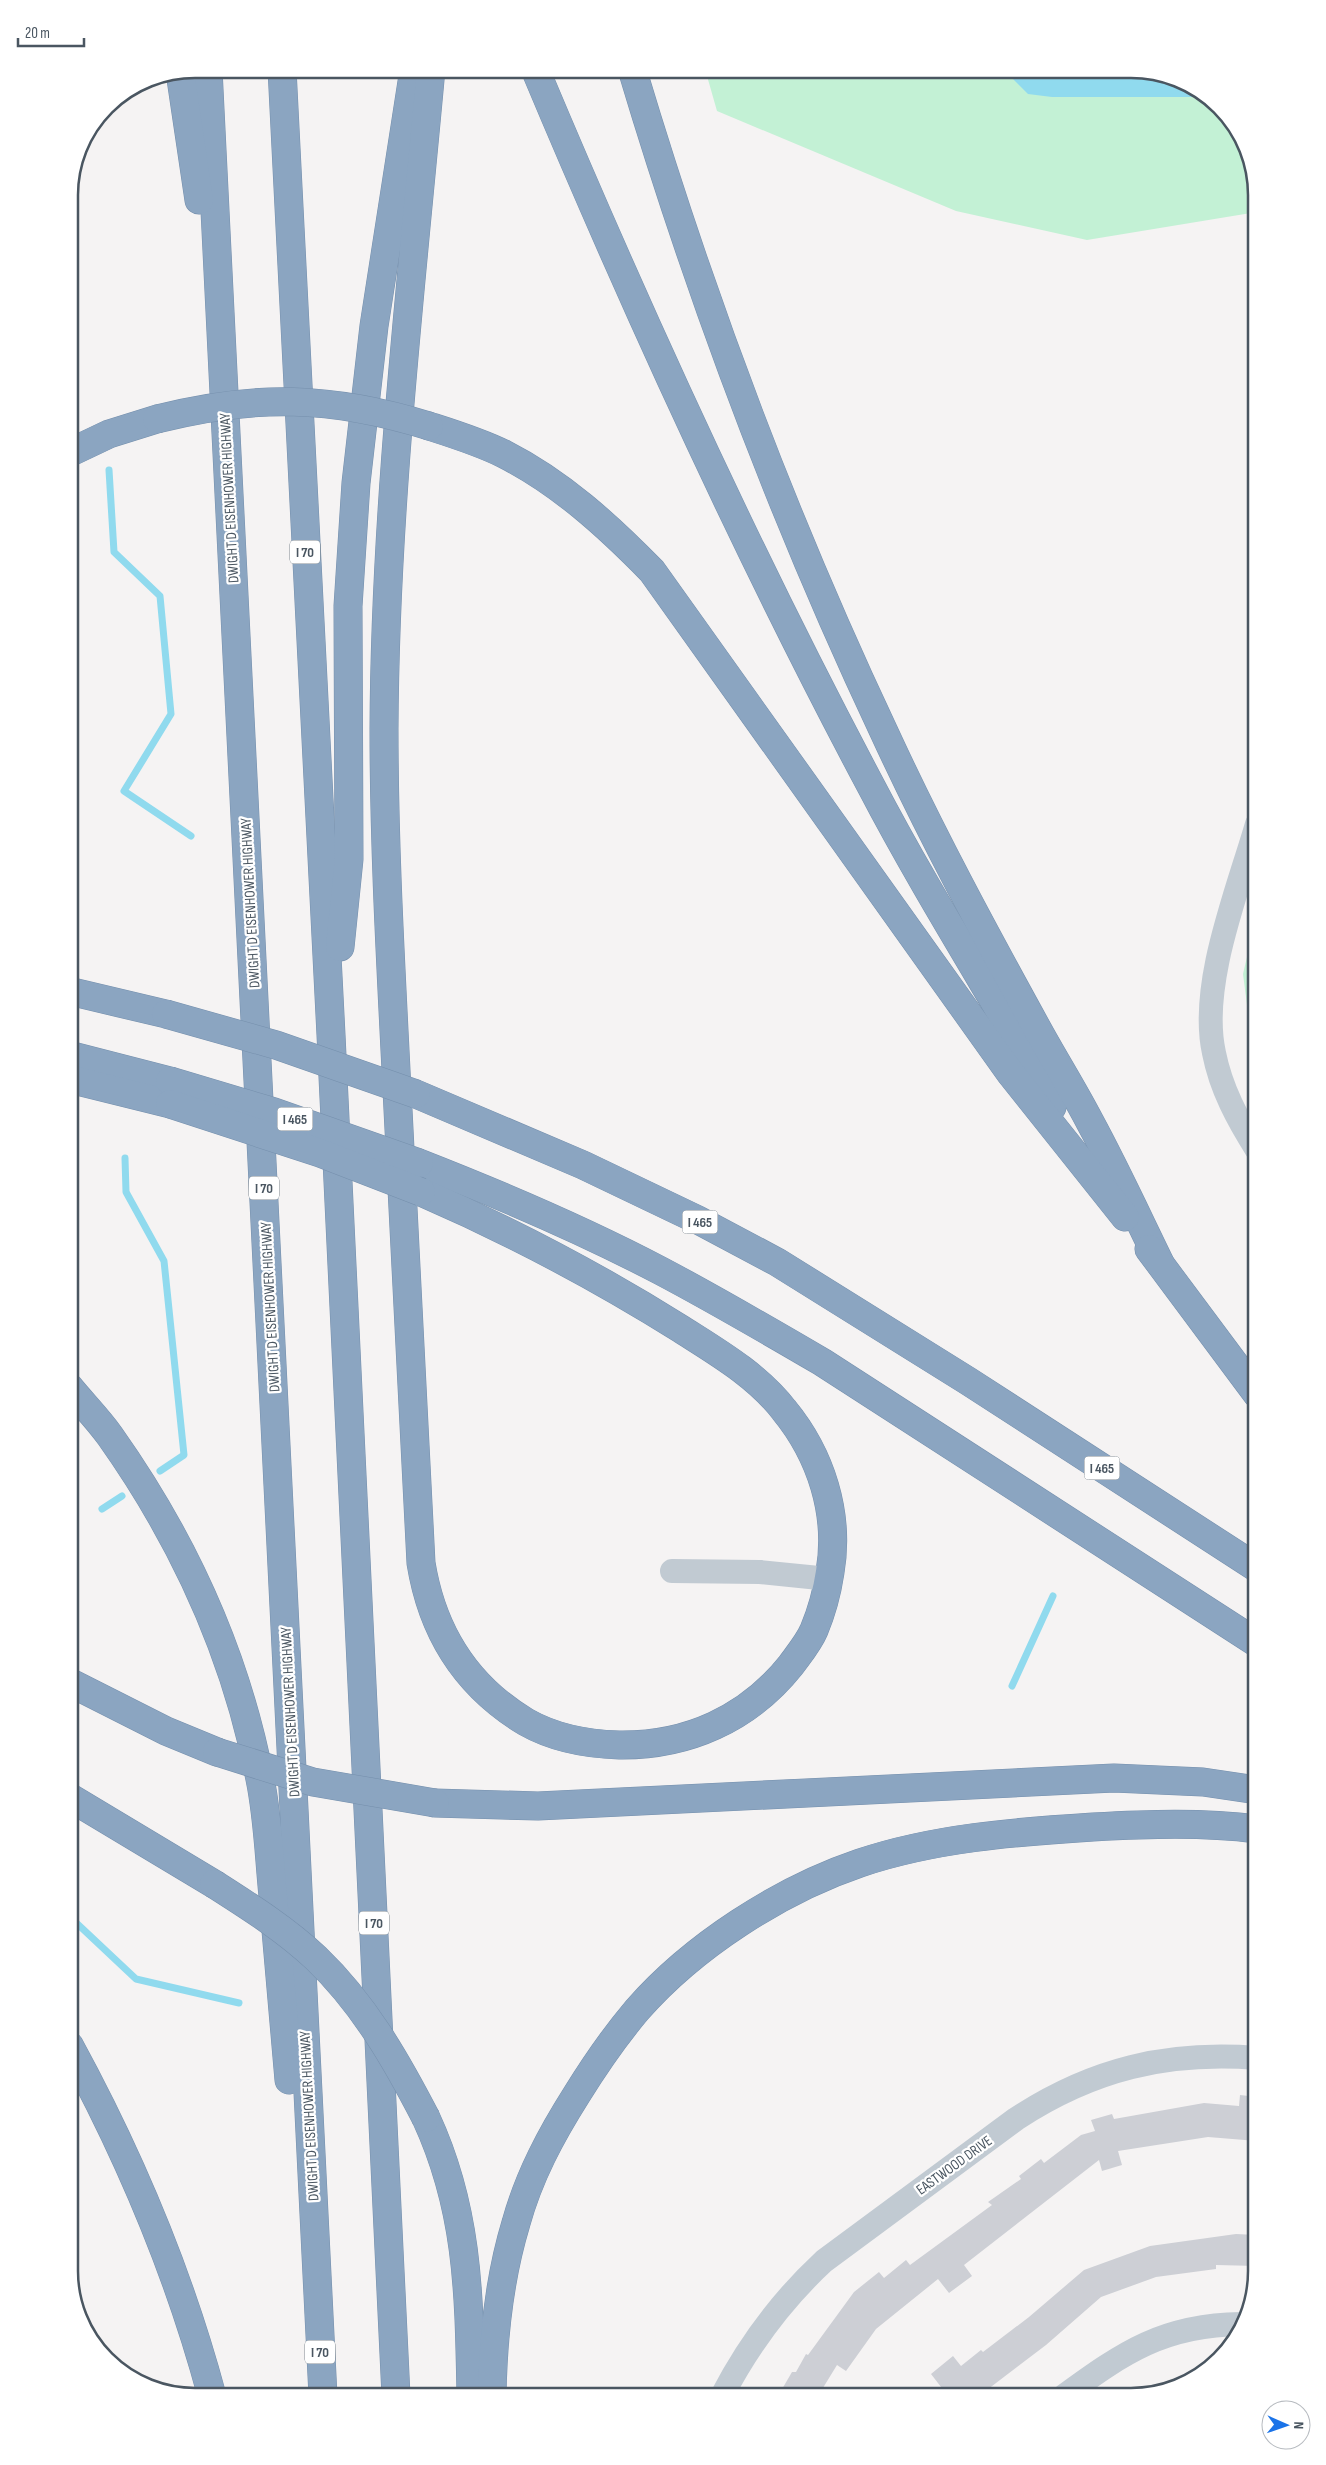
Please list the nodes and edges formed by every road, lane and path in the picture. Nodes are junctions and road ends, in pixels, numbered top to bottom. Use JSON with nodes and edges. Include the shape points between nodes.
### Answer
{"nodes":[{"id":1,"x":208,"y":78,"type":"edge"},
{"id":2,"x":282,"y":78,"type":"edge"},
{"id":3,"x":413,"y":78,"type":"edge"},
{"id":4,"x":430,"y":78,"type":"edge"},
{"id":5,"x":539,"y":78,"type":"edge"},
{"id":6,"x":635,"y":78,"type":"edge"},
{"id":7,"x":181,"y":79,"type":"edge"},
{"id":8,"x":222,"y":347,"type":"junction"},
{"id":9,"x":78,"y":449,"type":"edge"},
{"id":10,"x":1248,"y":855,"type":"edge"},
{"id":11,"x":78,"y":993,"type":"edge"},
{"id":12,"x":331,"y":1035,"type":"junction"},
{"id":13,"x":78,"y":1058,"type":"edge"},
{"id":14,"x":78,"y":1080,"type":"edge"},
{"id":15,"x":170,"y":1092,"type":"junction"},
{"id":16,"x":1248,"y":1134,"type":"edge"},
{"id":17,"x":1072,"y":1149,"type":"junction"},
{"id":18,"x":1160,"y":1263,"type":"junction"},
{"id":19,"x":1248,"y":1382,"type":"edge"},
{"id":20,"x":78,"y":1398,"type":"edge"},
{"id":21,"x":1248,"y":1562,"type":"edge"},
{"id":22,"x":672,"y":1571,"type":"dead end"},
{"id":23,"x":829,"y":1579,"type":"junction"},
{"id":24,"x":1248,"y":1637,"type":"edge"},
{"id":25,"x":78,"y":1687,"type":"edge"},
{"id":26,"x":1248,"y":1789,"type":"edge"},
{"id":27,"x":78,"y":1802,"type":"edge"},
{"id":28,"x":1248,"y":1829,"type":"edge"},
{"id":29,"x":1248,"y":2058,"type":"edge"},
{"id":30,"x":78,"y":2062,"type":"edge"},
{"id":31,"x":318,"y":2307,"type":"junction"},
{"id":32,"x":1235,"y":2325,"type":"edge"},
{"id":33,"x":209,"y":2387,"type":"edge"},
{"id":34,"x":323,"y":2387,"type":"edge"},
{"id":35,"x":396,"y":2387,"type":"edge"},
{"id":36,"x":471,"y":2387,"type":"edge"},
{"id":37,"x":492,"y":2387,"type":"edge"},
{"id":38,"x":727,"y":2388,"type":"edge"},
{"id":39,"x":1076,"y":2388,"type":"edge"}],
"edges":[{"from":1,"to":8,"type":"highway","name":"DWIGHT D EISENHOWER HIGHWAY","number":"I 70"},
{"from":2,"to":12,"type":"highway","number":"I 70"},
{"from":3,"to":12,"type":"highway","via":[[374,326],[356,482],[348,606],[349,859]]},
{"from":4,"to":23,"type":"highway","via":[[396,460],[384,727],[389,934],[420,1543],[426,1594],[442,1633],[456,1656],[488,1695],[547,1732],[588,1743],[631,1745],[660,1743],[699,1734],[752,1704],[782,1676],[813,1632]]},
{"from":5,"to":17,"type":"highway","via":[[766,581],[872,789],[1030,1062]]},
{"from":6,"to":18,"type":"highway","via":[[726,353],[828,610],[926,819],[1090,1121]]},
{"from":7,"to":8,"type":"highway"},
{"from":8,"to":31,"type":"highway","name":"DWIGHT D EISENHOWER HIGHWAY","number":"I 70"},
{"from":9,"to":17,"type":"highway","bridge":true,"via":[[109,434],[157,419],[212,407],[288,400],[315,402],[369,409],[429,426],[503,453],[578,501],[652,571],[1011,1074]]},
{"from":10,"to":16,"type":"street","via":[[1220,950],[1209,1002],[1213,1053],[1225,1092]]},
{"from":11,"to":21,"type":"highway","number":"I 465","bridge":true,"via":[[276,1045],[416,1094],[583,1164],[777,1262]]},
{"from":12,"to":35,"type":"highway","number":"I 70"},
{"from":13,"to":15,"type":"highway","number":"I 465"},
{"from":14,"to":15,"type":"highway"},
{"from":15,"to":23,"type":"highway","bridge":true,"via":[[421,1192],[531,1244],[619,1291],[707,1346],[767,1390],[807,1443],[823,1479],[832,1517]]},
{"from":15,"to":24,"type":"highway","number":"I 465","bridge":true,"via":[[274,1112],[420,1162],[528,1208],[660,1271],[822,1362]]},
{"from":17,"to":18,"type":"highway"},
{"from":18,"to":19,"type":"highway"},
{"from":20,"to":31,"type":"highway","via":[[109,1434],[187,1561],[224,1650],[244,1711],[260,1780],[267,1834],[294,2131]]},
{"from":22,"to":23,"type":"street","via":[[760,1572]]},
{"from":25,"to":26,"type":"highway","bridge":true,"via":[[166,1731],[217,1752],[313,1782],[434,1803],[538,1806],[1114,1778],[1203,1782]]},
{"from":27,"to":36,"type":"highway","bridge":true,"via":[[214,1884],[293,1938],[336,1980],[374,2027],[426,2118],[449,2173],[462,2230]]},
{"from":28,"to":37,"type":"highway","via":[[1149,1824],[1047,1830],[938,1844],[859,1864],[823,1879],[786,1896],[719,1938],[688,1961],[638,2010],[594,2066],[552,2133],[516,2222],[503,2273]]},
{"from":29,"to":38,"type":"street","name":"EASTWOOD DRIVE","via":[[1198,2056],[1148,2063],[1087,2080],[1034,2106],[841,2247],[812,2273],[762,2332]]},
{"from":30,"to":33,"type":"highway","via":[[119,2139],[155,2222],[184,2301]]},
{"from":31,"to":34,"type":"highway","name":"DWIGHT D EISENHOWER HIGHWAY","number":"I 70"},
{"from":32,"to":39,"type":"street","via":[[1165,2335],[1136,2347]]}]}
